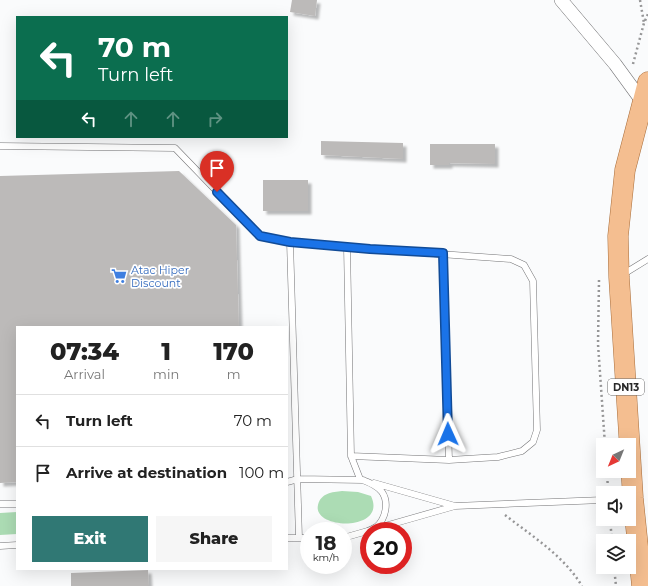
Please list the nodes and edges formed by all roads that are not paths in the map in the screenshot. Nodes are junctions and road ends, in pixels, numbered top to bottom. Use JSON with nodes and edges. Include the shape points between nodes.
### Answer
{"nodes":[{"id":1,"x":561,"y":0,"type":"edge"},
{"id":2,"x":648,"y":82,"type":"edge"},
{"id":3,"x":642,"y":101,"type":"junction"},
{"id":4,"x":0,"y":146,"type":"edge"},
{"id":5,"x":290,"y":242,"type":"junction"},
{"id":6,"x":347,"y":247,"type":"junction"},
{"id":7,"x":443,"y":253,"type":"junction"},
{"id":8,"x":648,"y":259,"type":"edge"},
{"id":9,"x":619,"y":277,"type":"junction"},
{"id":10,"x":352,"y":456,"type":"junction"},
{"id":11,"x":449,"y":460,"type":"junction"},
{"id":12,"x":298,"y":479,"type":"junction"},
{"id":13,"x":360,"y":479,"type":"junction"},
{"id":14,"x":288,"y":482,"type":"edge"},
{"id":15,"x":630,"y":486,"type":"edge"},
{"id":16,"x":596,"y":500,"type":"edge"},
{"id":17,"x":0,"y":504,"type":"edge"},
{"id":18,"x":16,"y":504,"type":"edge"},
{"id":19,"x":455,"y":506,"type":"junction"},
{"id":20,"x":380,"y":522,"type":"edge"},
{"id":21,"x":400,"y":522,"type":"edge"},
{"id":22,"x":634,"y":526,"type":"edge"},
{"id":23,"x":288,"y":538,"type":"edge"},
{"id":24,"x":299,"y":538,"type":"joint"},
{"id":25,"x":16,"y":545,"type":"edge"},
{"id":26,"x":0,"y":546,"type":"edge"},
{"id":27,"x":642,"y":586,"type":"edge"}],
"edges":[{"from":1,"to":3,"type":"street","via":[[615,64]]},
{"from":2,"to":3,"type":"main road","number":"DN13"},
{"from":3,"to":9,"type":"main road","number":"DN13","via":[[625,170],[618,236]]},
{"from":4,"to":5,"type":"lane","via":[[174,148],[260,236]]},
{"from":5,"to":6,"type":"lane"},
{"from":5,"to":12,"type":"lane"},
{"from":6,"to":7,"type":"lane"},
{"from":6,"to":10,"type":"lane"},
{"from":7,"to":11,"type":"lane"},
{"from":7,"to":11,"type":"lane","via":[[511,259],[524,265],[533,281],[537,430],[533,442],[522,451],[498,457]]},
{"from":8,"to":9,"type":"lane"},
{"from":9,"to":15,"type":"main road","number":"DN13"},
{"from":10,"to":11,"type":"lane"},
{"from":10,"to":13,"type":"lane"},
{"from":12,"to":13,"type":"lane"},
{"from":12,"to":14,"type":"lane"},
{"from":12,"to":24,"type":"lane"},
{"from":13,"to":19,"type":"lane"},
{"from":13,"to":20,"type":"lane","via":[[373,484],[382,492],[386,504],[384,517]]},
{"from":16,"to":19,"type":"lane"},
{"from":17,"to":18,"type":"lane"},
{"from":19,"to":21,"type":"lane"},
{"from":22,"to":27,"type":"main road","number":"DN13"},
{"from":23,"to":24,"type":"lane"},
{"from":25,"to":26,"type":"lane"}]}
